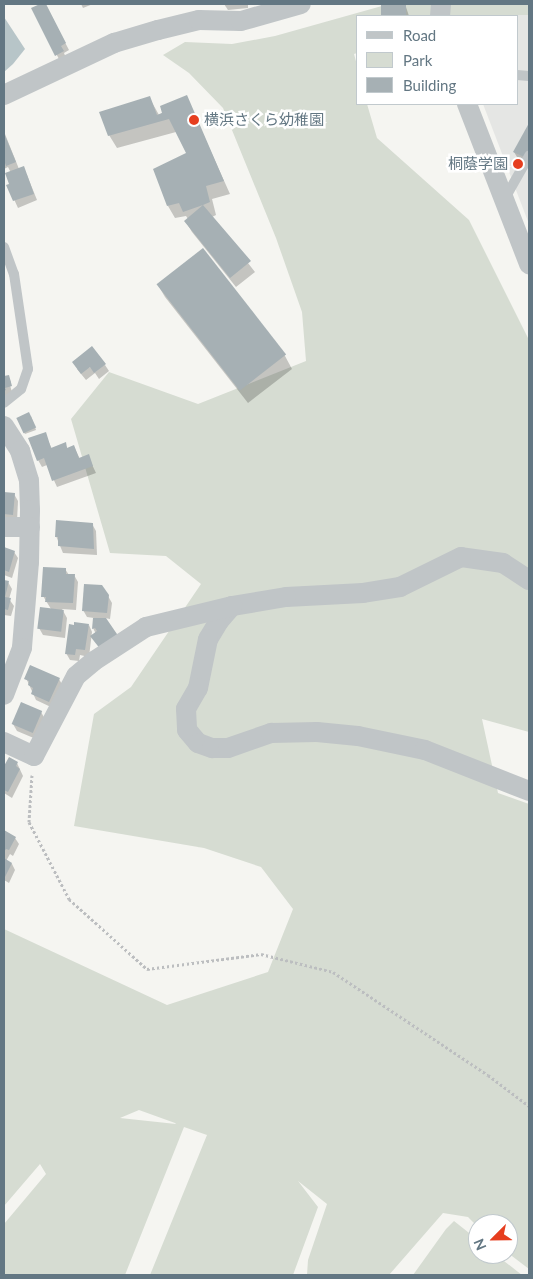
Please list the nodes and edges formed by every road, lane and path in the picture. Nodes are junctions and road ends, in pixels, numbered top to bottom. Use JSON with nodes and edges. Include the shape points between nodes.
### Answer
{"nodes":[{"id":1,"x":301,"y":4,"type":"edge"},
{"id":2,"x":4,"y":95,"type":"edge"},
{"id":3,"x":467,"y":105,"type":"edge"},
{"id":4,"x":529,"y":156,"type":"edge"},
{"id":5,"x":504,"y":200,"type":"junction"},
{"id":6,"x":4,"y":248,"type":"edge"},
{"id":7,"x":529,"y":264,"type":"edge"},
{"id":8,"x":4,"y":403,"type":"edge"},
{"id":9,"x":4,"y":426,"type":"edge"},
{"id":10,"x":30,"y":527,"type":"junction"},
{"id":11,"x":4,"y":528,"type":"edge"},
{"id":12,"x":529,"y":580,"type":"edge"},
{"id":13,"x":232,"y":606,"type":"junction"},
{"id":14,"x":4,"y":695,"type":"edge"},
{"id":15,"x":4,"y":742,"type":"edge"},
{"id":16,"x":34,"y":756,"type":"junction"},
{"id":17,"x":529,"y":791,"type":"edge"},
{"id":18,"x":529,"y":1106,"type":"edge"}],
"edges":[{"from":1,"to":2,"type":"street","via":[[240,21],[199,20],[114,43]]},
{"from":3,"to":5,"type":"street"},
{"from":4,"to":5,"type":"lane"},
{"from":5,"to":7,"type":"street"},
{"from":6,"to":8,"type":"lane","via":[[14,274],[28,369],[20,389]]},
{"from":9,"to":10,"type":"street","via":[[20,451],[29,481]]},
{"from":10,"to":11,"type":"street"},
{"from":10,"to":14,"type":"street","via":[[22,648]]},
{"from":12,"to":13,"type":"street","via":[[502,563],[461,557],[400,587],[363,593],[286,597]]},
{"from":13,"to":16,"type":"street","via":[[146,627],[94,661],[76,676]]},
{"from":13,"to":17,"type":"street","via":[[208,639],[198,688],[186,709],[187,730],[198,743],[212,748],[228,748],[271,733],[317,732],[358,736],[425,750]]},
{"from":15,"to":16,"type":"street"},
{"from":16,"to":18,"type":"path","via":[[28,822],[69,899],[147,969],[261,954],[333,972]]}]}
